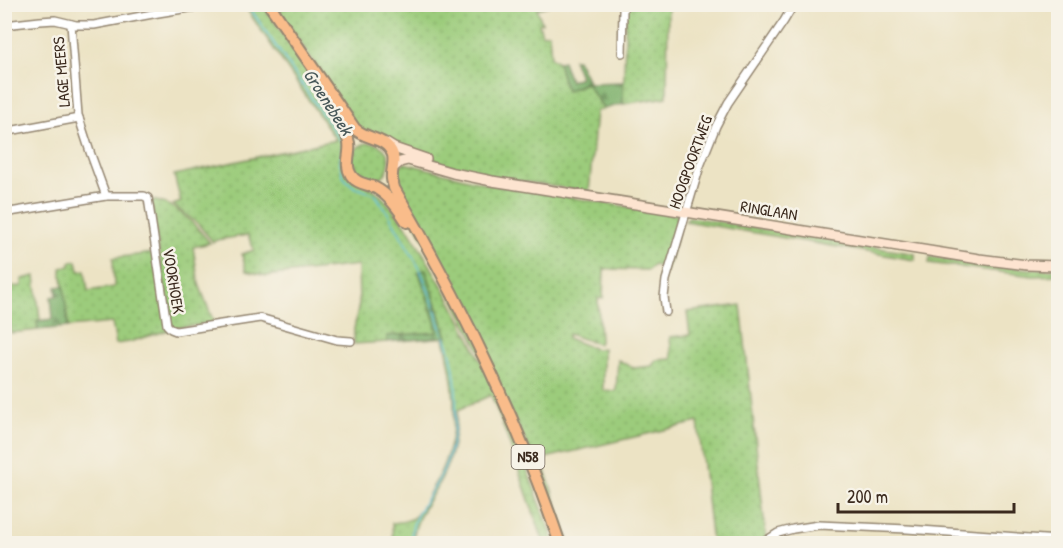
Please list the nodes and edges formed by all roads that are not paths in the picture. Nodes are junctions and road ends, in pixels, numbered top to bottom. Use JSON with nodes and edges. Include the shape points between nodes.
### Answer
{"nodes":[{"id":1,"x":214,"y":4,"type":"edge"},
{"id":2,"x":269,"y":4,"type":"edge"},
{"id":3,"x":630,"y":4,"type":"edge"},
{"id":4,"x":794,"y":4,"type":"edge"},
{"id":5,"x":624,"y":5,"type":"edge"},
{"id":6,"x":71,"y":24,"type":"junction"},
{"id":7,"x":4,"y":25,"type":"edge"},
{"id":8,"x":622,"y":53,"type":"dead end"},
{"id":9,"x":313,"y":69,"type":"junction"},
{"id":10,"x":79,"y":118,"type":"junction"},
{"id":11,"x":5,"y":132,"type":"edge"},
{"id":12,"x":379,"y":140,"type":"junction"},
{"id":13,"x":350,"y":150,"type":"junction"},
{"id":14,"x":393,"y":170,"type":"junction"},
{"id":15,"x":476,"y":178,"type":"junction"},
{"id":16,"x":367,"y":186,"type":"junction"},
{"id":17,"x":106,"y":196,"type":"junction"},
{"id":18,"x":686,"y":212,"type":"junction"},
{"id":19,"x":4,"y":213,"type":"edge"},
{"id":20,"x":429,"y":252,"type":"junction"},
{"id":21,"x":1059,"y":266,"type":"edge"},
{"id":22,"x":666,"y":312,"type":"dead end"},
{"id":23,"x":351,"y":341,"type":"dead end"},
{"id":24,"x":1059,"y":540,"type":"edge"},
{"id":25,"x":560,"y":543,"type":"edge"},
{"id":26,"x":761,"y":543,"type":"edge"}],
"edges":[{"from":1,"to":6,"type":"street","via":[[93,25]]},
{"from":2,"to":9,"type":"main road"},
{"from":3,"to":5,"type":"street"},
{"from":4,"to":18,"type":"street","name":"HOOGPOORTWEG","via":[[716,126]]},
{"from":5,"to":8,"type":"street"},
{"from":6,"to":7,"type":"street","via":[[55,20]]},
{"from":6,"to":10,"type":"street","name":"LAGE MEERS"},
{"from":9,"to":12,"type":"main road","via":[[355,129]]},
{"from":9,"to":13,"type":"main road","via":[[346,133]]},
{"from":10,"to":11,"type":"street","name":"LAGE MEERS"},
{"from":10,"to":17,"type":"street","name":"LAGE MEERS"},
{"from":12,"to":13,"type":"main road","via":[[366,139]]},
{"from":12,"to":14,"type":"main road","via":[[390,149]]},
{"from":12,"to":15,"type":"main road","name":"RINGLAAN"},
{"from":13,"to":16,"type":"main road","via":[[349,171]]},
{"from":14,"to":15,"type":"main road","name":"RINGLAAN","via":[[408,160]]},
{"from":14,"to":16,"type":"main road","via":[[382,183]]},
{"from":14,"to":20,"type":"main road","number":"N58","via":[[394,188]]},
{"from":15,"to":18,"type":"main road","name":"RINGLAAN"},
{"from":16,"to":20,"type":"main road","number":"N58","via":[[378,189],[393,204]]},
{"from":17,"to":19,"type":"street","name":"VOORHOEK"},
{"from":17,"to":23,"type":"street","name":"VOORHOEK","via":[[148,198],[167,325],[171,329],[260,318]]},
{"from":18,"to":21,"type":"main road","name":"RINGLAAN","via":[[979,259]]},
{"from":18,"to":22,"type":"street","name":"HOOGPOORTWEG","via":[[666,280]]},
{"from":20,"to":25,"type":"main road","number":"N58","via":[[513,419]]},
{"from":24,"to":26,"type":"street","via":[[819,525],[778,533]]}]}
